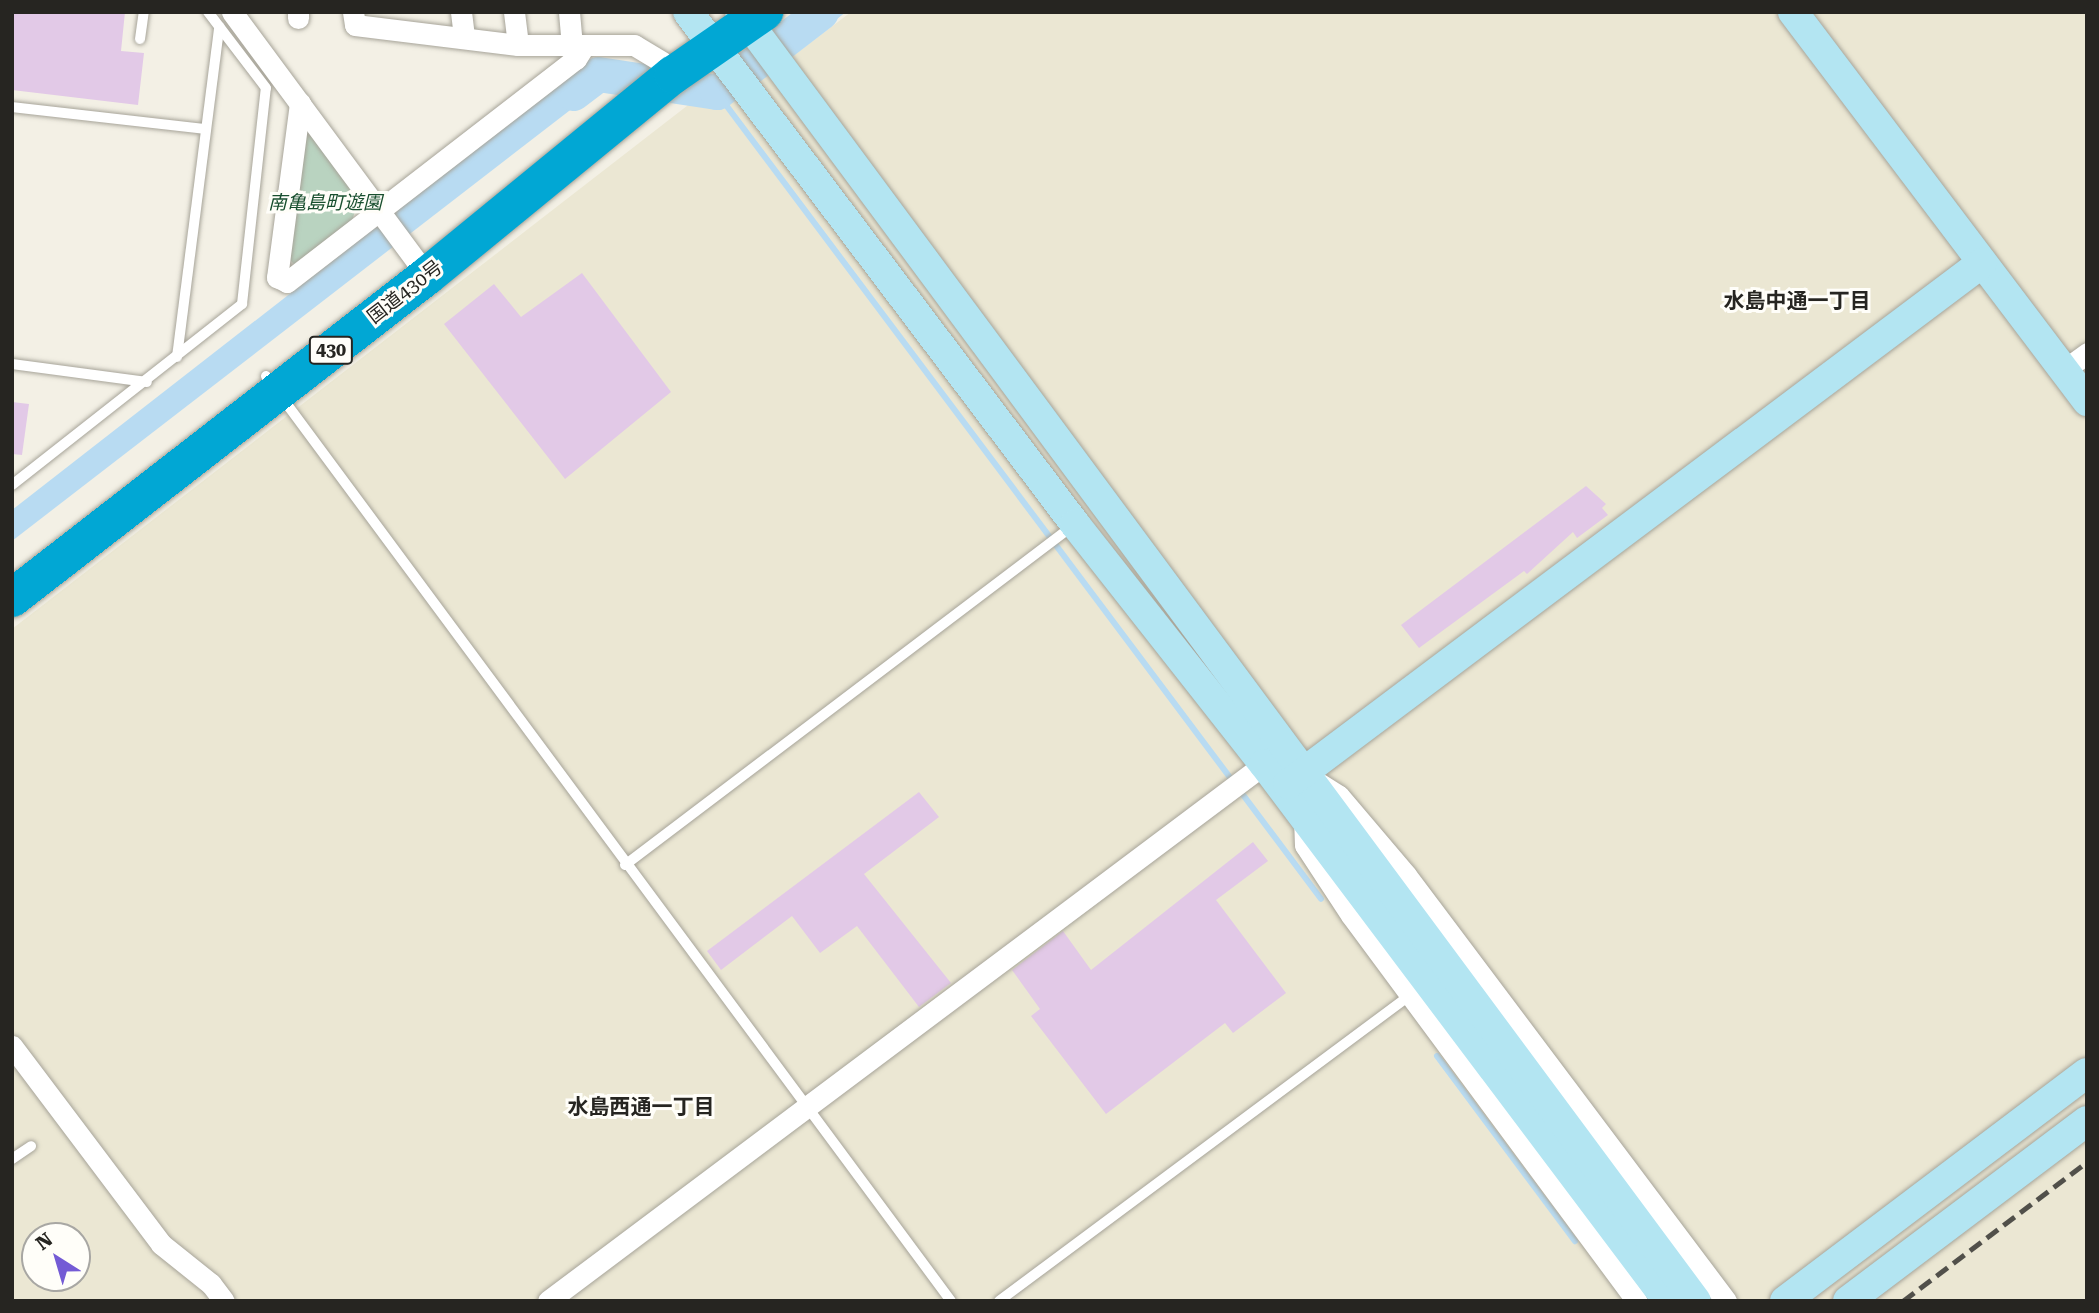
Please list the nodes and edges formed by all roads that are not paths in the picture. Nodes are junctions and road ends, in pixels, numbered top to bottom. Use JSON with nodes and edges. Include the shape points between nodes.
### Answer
{"nodes":[{"id":1,"x":144,"y":12,"type":"edge"},
{"id":2,"x":208,"y":12,"type":"edge"},
{"id":3,"x":353,"y":12,"type":"edge"},
{"id":4,"x":461,"y":12,"type":"edge"},
{"id":5,"x":514,"y":12,"type":"edge"},
{"id":6,"x":569,"y":12,"type":"edge"},
{"id":7,"x":1793,"y":12,"type":"edge"},
{"id":8,"x":226,"y":20,"type":"edge"},
{"id":9,"x":407,"y":22,"type":"edge"},
{"id":10,"x":464,"y":38,"type":"junction"},
{"id":11,"x":140,"y":39,"type":"dead end"},
{"id":12,"x":738,"y":39,"type":"edge"},
{"id":13,"x":518,"y":45,"type":"junction"},
{"id":14,"x":578,"y":47,"type":"junction"},
{"id":15,"x":650,"y":79,"type":"junction"},
{"id":16,"x":300,"y":103,"type":"junction"},
{"id":17,"x":12,"y":107,"type":"edge"},
{"id":18,"x":206,"y":129,"type":"junction"},
{"id":19,"x":382,"y":215,"type":"junction"},
{"id":20,"x":415,"y":260,"type":"junction"},
{"id":21,"x":1982,"y":263,"type":"junction"},
{"id":22,"x":177,"y":357,"type":"junction"},
{"id":23,"x":2075,"y":361,"type":"edge"},
{"id":24,"x":12,"y":364,"type":"edge"},
{"id":25,"x":147,"y":382,"type":"junction"},
{"id":26,"x":272,"y":384,"type":"junction"},
{"id":27,"x":2087,"y":401,"type":"edge"},
{"id":28,"x":15,"y":481,"type":"edge"},
{"id":29,"x":1060,"y":536,"type":"junction"},
{"id":30,"x":12,"y":570,"type":"edge"},
{"id":31,"x":12,"y":598,"type":"edge"},
{"id":32,"x":1256,"y":770,"type":"junction"},
{"id":33,"x":1298,"y":780,"type":"junction"},
{"id":34,"x":1304,"y":817,"type":"junction"},
{"id":35,"x":625,"y":865,"type":"junction"},
{"id":36,"x":1409,"y":996,"type":"junction"},
{"id":37,"x":1482,"y":1034,"type":"junction"},
{"id":38,"x":12,"y":1046,"type":"edge"},
{"id":39,"x":2087,"y":1073,"type":"edge"},
{"id":40,"x":806,"y":1108,"type":"junction"},
{"id":41,"x":2087,"y":1121,"type":"edge"},
{"id":42,"x":31,"y":1146,"type":"dead end"},
{"id":43,"x":12,"y":1159,"type":"edge"},
{"id":44,"x":1637,"y":1298,"type":"edge"},
{"id":45,"x":224,"y":1301,"type":"edge"},
{"id":46,"x":548,"y":1301,"type":"edge"},
{"id":47,"x":951,"y":1301,"type":"edge"},
{"id":48,"x":999,"y":1301,"type":"edge"},
{"id":49,"x":1668,"y":1301,"type":"edge"},
{"id":50,"x":1696,"y":1301,"type":"edge"},
{"id":51,"x":1726,"y":1301,"type":"edge"},
{"id":52,"x":1785,"y":1301,"type":"edge"},
{"id":53,"x":1848,"y":1301,"type":"edge"}],
"edges":[{"from":1,"to":11,"type":"lane"},
{"from":2,"to":8,"type":"lane"},
{"from":3,"to":9,"type":"street","via":[[355,25]]},
{"from":4,"to":10,"type":"street"},
{"from":5,"to":13,"type":"street"},
{"from":6,"to":14,"type":"street"},
{"from":7,"to":21,"type":"street"},
{"from":8,"to":16,"type":"street"},
{"from":8,"to":18,"type":"lane"},
{"from":8,"to":22,"type":"lane","via":[[266,88],[242,304]]},
{"from":9,"to":10,"type":"street"},
{"from":10,"to":13,"type":"street"},
{"from":12,"to":15,"type":"highway","name":"国道430号","number":"430"},
{"from":12,"to":29,"type":"street"},
{"from":12,"to":32,"type":"street"},
{"from":13,"to":14,"type":"street"},
{"from":14,"to":15,"type":"street","via":[[634,45]]},
{"from":14,"to":19,"type":"street","via":[[576,59]]},
{"from":15,"to":20,"type":"highway","name":"国道430号","number":"430"},
{"from":16,"to":19,"type":"street"},
{"from":16,"to":19,"type":"street","via":[[277,277],[288,282]]},
{"from":17,"to":18,"type":"lane"},
{"from":18,"to":22,"type":"lane"},
{"from":19,"to":20,"type":"street"},
{"from":20,"to":26,"type":"highway","name":"国道430号","number":"430"},
{"from":21,"to":23,"type":"street"},
{"from":21,"to":33,"type":"street"},
{"from":22,"to":25,"type":"lane"},
{"from":23,"to":27,"type":"street"},
{"from":24,"to":25,"type":"lane"},
{"from":25,"to":28,"type":"lane"},
{"from":26,"to":30,"type":"highway","name":"国道430号","number":"430"},
{"from":26,"to":31,"type":"highway","name":"国道430号","number":"430"},
{"from":26,"to":35,"type":"lane"},
{"from":29,"to":32,"type":"street"},
{"from":29,"to":35,"type":"lane"},
{"from":32,"to":33,"type":"street"},
{"from":32,"to":40,"type":"street"},
{"from":33,"to":34,"type":"street"},
{"from":33,"to":37,"type":"street"},
{"from":33,"to":51,"type":"street","via":[[1339,796],[1406,875]]},
{"from":34,"to":36,"type":"street","via":[[1305,845]]},
{"from":34,"to":37,"type":"street"},
{"from":35,"to":40,"type":"lane"},
{"from":36,"to":44,"type":"street"},
{"from":36,"to":48,"type":"lane"},
{"from":37,"to":49,"type":"street"},
{"from":37,"to":50,"type":"street"},
{"from":38,"to":45,"type":"street","via":[[161,1244],[211,1284]]},
{"from":39,"to":52,"type":"street"},
{"from":40,"to":46,"type":"street"},
{"from":40,"to":47,"type":"lane"},
{"from":41,"to":53,"type":"street"},
{"from":42,"to":43,"type":"lane"}]}
